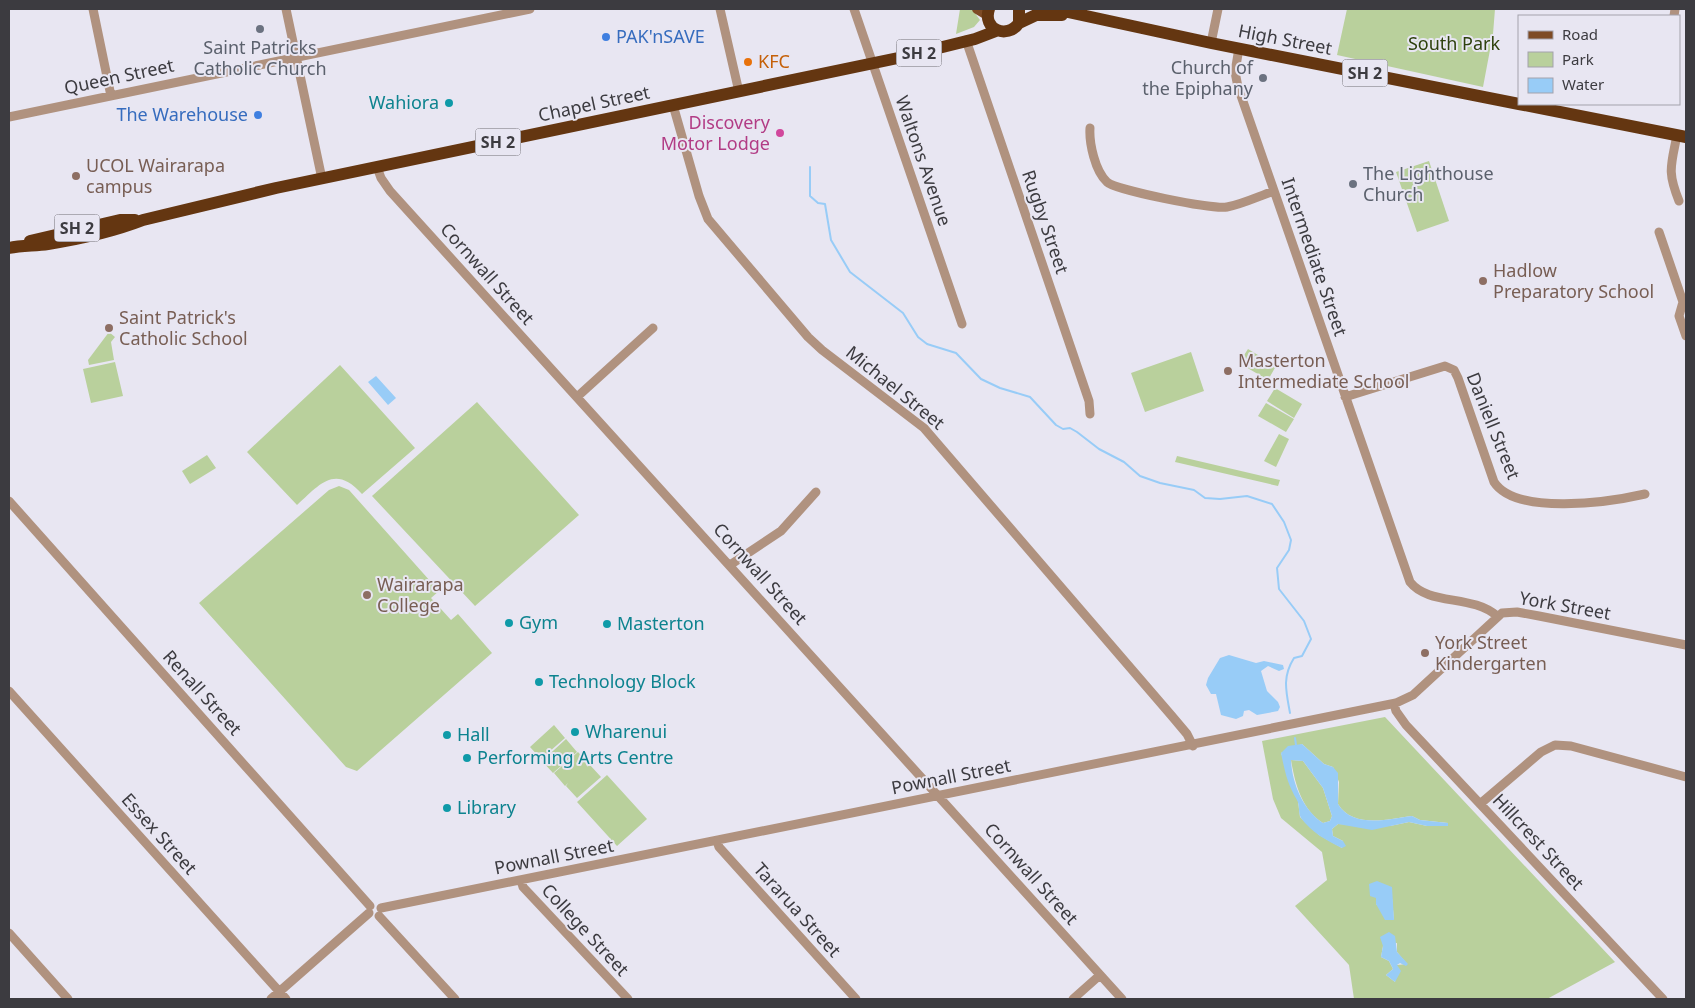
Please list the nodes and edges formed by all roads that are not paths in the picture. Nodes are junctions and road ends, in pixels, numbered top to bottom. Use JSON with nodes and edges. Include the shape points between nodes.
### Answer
{"nodes":[{"id":1,"x":93,"y":9,"type":"edge"},
{"id":2,"x":286,"y":9,"type":"edge"},
{"id":3,"x":530,"y":9,"type":"edge"},
{"id":4,"x":720,"y":9,"type":"edge"},
{"id":5,"x":854,"y":9,"type":"edge"},
{"id":6,"x":1019,"y":9,"type":"edge"},
{"id":7,"x":1054,"y":9,"type":"edge"},
{"id":8,"x":1218,"y":9,"type":"edge"},
{"id":9,"x":985,"y":13,"type":"edge"},
{"id":10,"x":1104,"y":20,"type":"junction"},
{"id":11,"x":1019,"y":23,"type":"junction"},
{"id":12,"x":996,"y":30,"type":"junction"},
{"id":13,"x":966,"y":40,"type":"junction"},
{"id":14,"x":1211,"y":43,"type":"junction"},
{"id":15,"x":1239,"y":48,"type":"junction"},
{"id":16,"x":295,"y":57,"type":"junction"},
{"id":17,"x":872,"y":63,"type":"junction"},
{"id":18,"x":738,"y":92,"type":"junction"},
{"id":19,"x":111,"y":96,"type":"junction"},
{"id":20,"x":1518,"y":104,"type":"edge"},
{"id":21,"x":673,"y":105,"type":"junction"},
{"id":22,"x":1524,"y":105,"type":"edge"},
{"id":23,"x":9,"y":117,"type":"edge"},
{"id":24,"x":1090,"y":128,"type":"dead end"},
{"id":25,"x":1682,"y":136,"type":"edge"},
{"id":26,"x":377,"y":167,"type":"junction"},
{"id":27,"x":322,"y":179,"type":"junction"},
{"id":28,"x":1274,"y":191,"type":"junction"},
{"id":29,"x":1678,"y":201,"type":"dead end"},
{"id":30,"x":1658,"y":232,"type":"dead end"},
{"id":31,"x":11,"y":247,"type":"edge"},
{"id":32,"x":1685,"y":301,"type":"edge"},
{"id":33,"x":962,"y":324,"type":"dead end"},
{"id":34,"x":653,"y":328,"type":"dead end"},
{"id":35,"x":1686,"y":336,"type":"edge"},
{"id":36,"x":1345,"y":396,"type":"junction"},
{"id":37,"x":577,"y":398,"type":"junction"},
{"id":38,"x":1090,"y":414,"type":"dead end"},
{"id":39,"x":816,"y":492,"type":"dead end"},
{"id":40,"x":1645,"y":494,"type":"dead end"},
{"id":41,"x":9,"y":501,"type":"edge"},
{"id":42,"x":730,"y":565,"type":"junction"},
{"id":43,"x":1414,"y":587,"type":"joint"},
{"id":44,"x":1497,"y":616,"type":"junction"},
{"id":45,"x":1686,"y":645,"type":"edge"},
{"id":46,"x":9,"y":691,"type":"edge"},
{"id":47,"x":1394,"y":704,"type":"junction"},
{"id":48,"x":1193,"y":746,"type":"junction"},
{"id":49,"x":1686,"y":777,"type":"edge"},
{"id":50,"x":939,"y":796,"type":"junction"},
{"id":51,"x":1480,"y":804,"type":"junction"},
{"id":52,"x":717,"y":841,"type":"junction"},
{"id":53,"x":521,"y":880,"type":"junction"},
{"id":54,"x":370,"y":910,"type":"junction"},
{"id":55,"x":380,"y":912,"type":"junction"},
{"id":56,"x":9,"y":933,"type":"edge"},
{"id":57,"x":1100,"y":975,"type":"junction"},
{"id":58,"x":279,"y":992,"type":"junction"},
{"id":59,"x":68,"y":999,"type":"edge"},
{"id":60,"x":271,"y":999,"type":"edge"},
{"id":61,"x":286,"y":999,"type":"edge"},
{"id":62,"x":455,"y":999,"type":"edge"},
{"id":63,"x":628,"y":999,"type":"edge"},
{"id":64,"x":856,"y":999,"type":"edge"},
{"id":65,"x":1073,"y":999,"type":"edge"},
{"id":66,"x":1122,"y":999,"type":"edge"},
{"id":67,"x":1663,"y":999,"type":"edge"}],
"edges":[{"from":1,"to":19,"type":"street"},
{"from":2,"to":16,"type":"street"},
{"from":3,"to":16,"type":"street","name":"Queen Street"},
{"from":4,"to":18,"type":"street"},
{"from":5,"to":17,"type":"street","name":"Waltons Avenue"},
{"from":6,"to":11,"type":"highway"},
{"from":7,"to":10,"type":"highway","name":"High Street","number":"SH 2"},
{"from":8,"to":14,"type":"street"},
{"from":9,"to":12,"type":"highway","number":"SH 2"},
{"from":9,"to":13,"type":"highway","number":"SH 2","via":[[982,22]]},
{"from":10,"to":11,"type":"highway","name":"High Street","number":"SH 2","via":[[1096,22],[1044,13]]},
{"from":10,"to":14,"type":"highway","name":"High Street","number":"SH 2"},
{"from":11,"to":12,"type":"highway","number":"SH 2","via":[[1010,31]]},
{"from":12,"to":13,"type":"highway","name":"Chapel Street","number":"SH 2"},
{"from":13,"to":17,"type":"highway","name":"Chapel Street","number":"SH 2"},
{"from":13,"to":38,"type":"street","name":"Rugby Street","via":[[1089,401]]},
{"from":14,"to":15,"type":"highway","name":"High Street","number":"SH 2"},
{"from":15,"to":20,"type":"highway","name":"High Street","number":"SH 2"},
{"from":15,"to":28,"type":"street","name":"Intermediate Street","via":[[1235,79]]},
{"from":16,"to":19,"type":"street","name":"Queen Street"},
{"from":16,"to":27,"type":"street"},
{"from":17,"to":18,"type":"highway","name":"Chapel Street","number":"SH 2"},
{"from":17,"to":33,"type":"street","name":"Waltons Avenue"},
{"from":18,"to":21,"type":"highway","name":"Chapel Street","number":"SH 2"},
{"from":19,"to":23,"type":"street","name":"Queen Street"},
{"from":21,"to":26,"type":"highway","name":"Chapel Street","number":"SH 2"},
{"from":21,"to":48,"type":"street","name":"Michael Street","via":[[708,219],[808,337],[924,428],[1171,715]]},
{"from":22,"to":25,"type":"highway","name":"High Street","number":"SH 2"},
{"from":24,"to":28,"type":"street","via":[[1090,143],[1102,176],[1115,188],[1216,208]]},
{"from":25,"to":29,"type":"street","via":[[1670,172]]},
{"from":26,"to":27,"type":"highway","name":"Chapel Street","number":"SH 2"},
{"from":26,"to":37,"type":"street","name":"Cornwall Street","via":[[390,191]]},
{"from":27,"to":31,"type":"highway","name":"Chapel Street","number":"SH 2","via":[[143,220],[122,229],[82,238]]},
{"from":28,"to":36,"type":"street","name":"Intermediate Street"},
{"from":30,"to":32,"type":"street"},
{"from":32,"to":35,"type":"street","via":[[1679,316]]},
{"from":34,"to":37,"type":"street"},
{"from":36,"to":40,"type":"street","name":"Daniell Street","via":[[1445,366],[1454,370],[1458,378],[1500,491],[1508,496],[1559,504]]},
{"from":36,"to":43,"type":"street","name":"Intermediate Street","via":[[1407,575]]},
{"from":37,"to":42,"type":"street","name":"Cornwall Street"},
{"from":39,"to":42,"type":"street","via":[[781,531]]},
{"from":41,"to":54,"type":"street","name":"Renall Street"},
{"from":42,"to":50,"type":"street","name":"Cornwall Street"},
{"from":43,"to":44,"type":"street","name":"York Street","via":[[1427,594],[1474,603]]},
{"from":44,"to":45,"type":"street","name":"York Street","via":[[1517,612]]},
{"from":44,"to":47,"type":"street","name":"Pownall Street","via":[[1418,691]]},
{"from":46,"to":58,"type":"street","name":"Essex Street"},
{"from":47,"to":48,"type":"street","name":"Pownall Street"},
{"from":47,"to":51,"type":"street","name":"Hillcrest Street","via":[[1406,725]]},
{"from":48,"to":50,"type":"street","name":"Pownall Street"},
{"from":49,"to":51,"type":"street","via":[[1571,746],[1555,745],[1541,752]]},
{"from":50,"to":52,"type":"street","name":"Pownall Street"},
{"from":50,"to":57,"type":"street","name":"Cornwall Street"},
{"from":51,"to":67,"type":"street","name":"Hillcrest Street"},
{"from":52,"to":53,"type":"street","name":"Pownall Street"},
{"from":52,"to":64,"type":"street","name":"Tararua Street"},
{"from":53,"to":55,"type":"street","name":"Pownall Street"},
{"from":53,"to":63,"type":"street","name":"College Street","via":[[523,887]]},
{"from":54,"to":55,"type":"street","via":[[373,918]]},
{"from":54,"to":58,"type":"street"},
{"from":55,"to":62,"type":"street"},
{"from":56,"to":59,"type":"street"},
{"from":57,"to":65,"type":"street"},
{"from":57,"to":66,"type":"street","name":"Cornwall Street"},
{"from":58,"to":60,"type":"street"},
{"from":58,"to":61,"type":"street","name":"Essex Street"}]}
